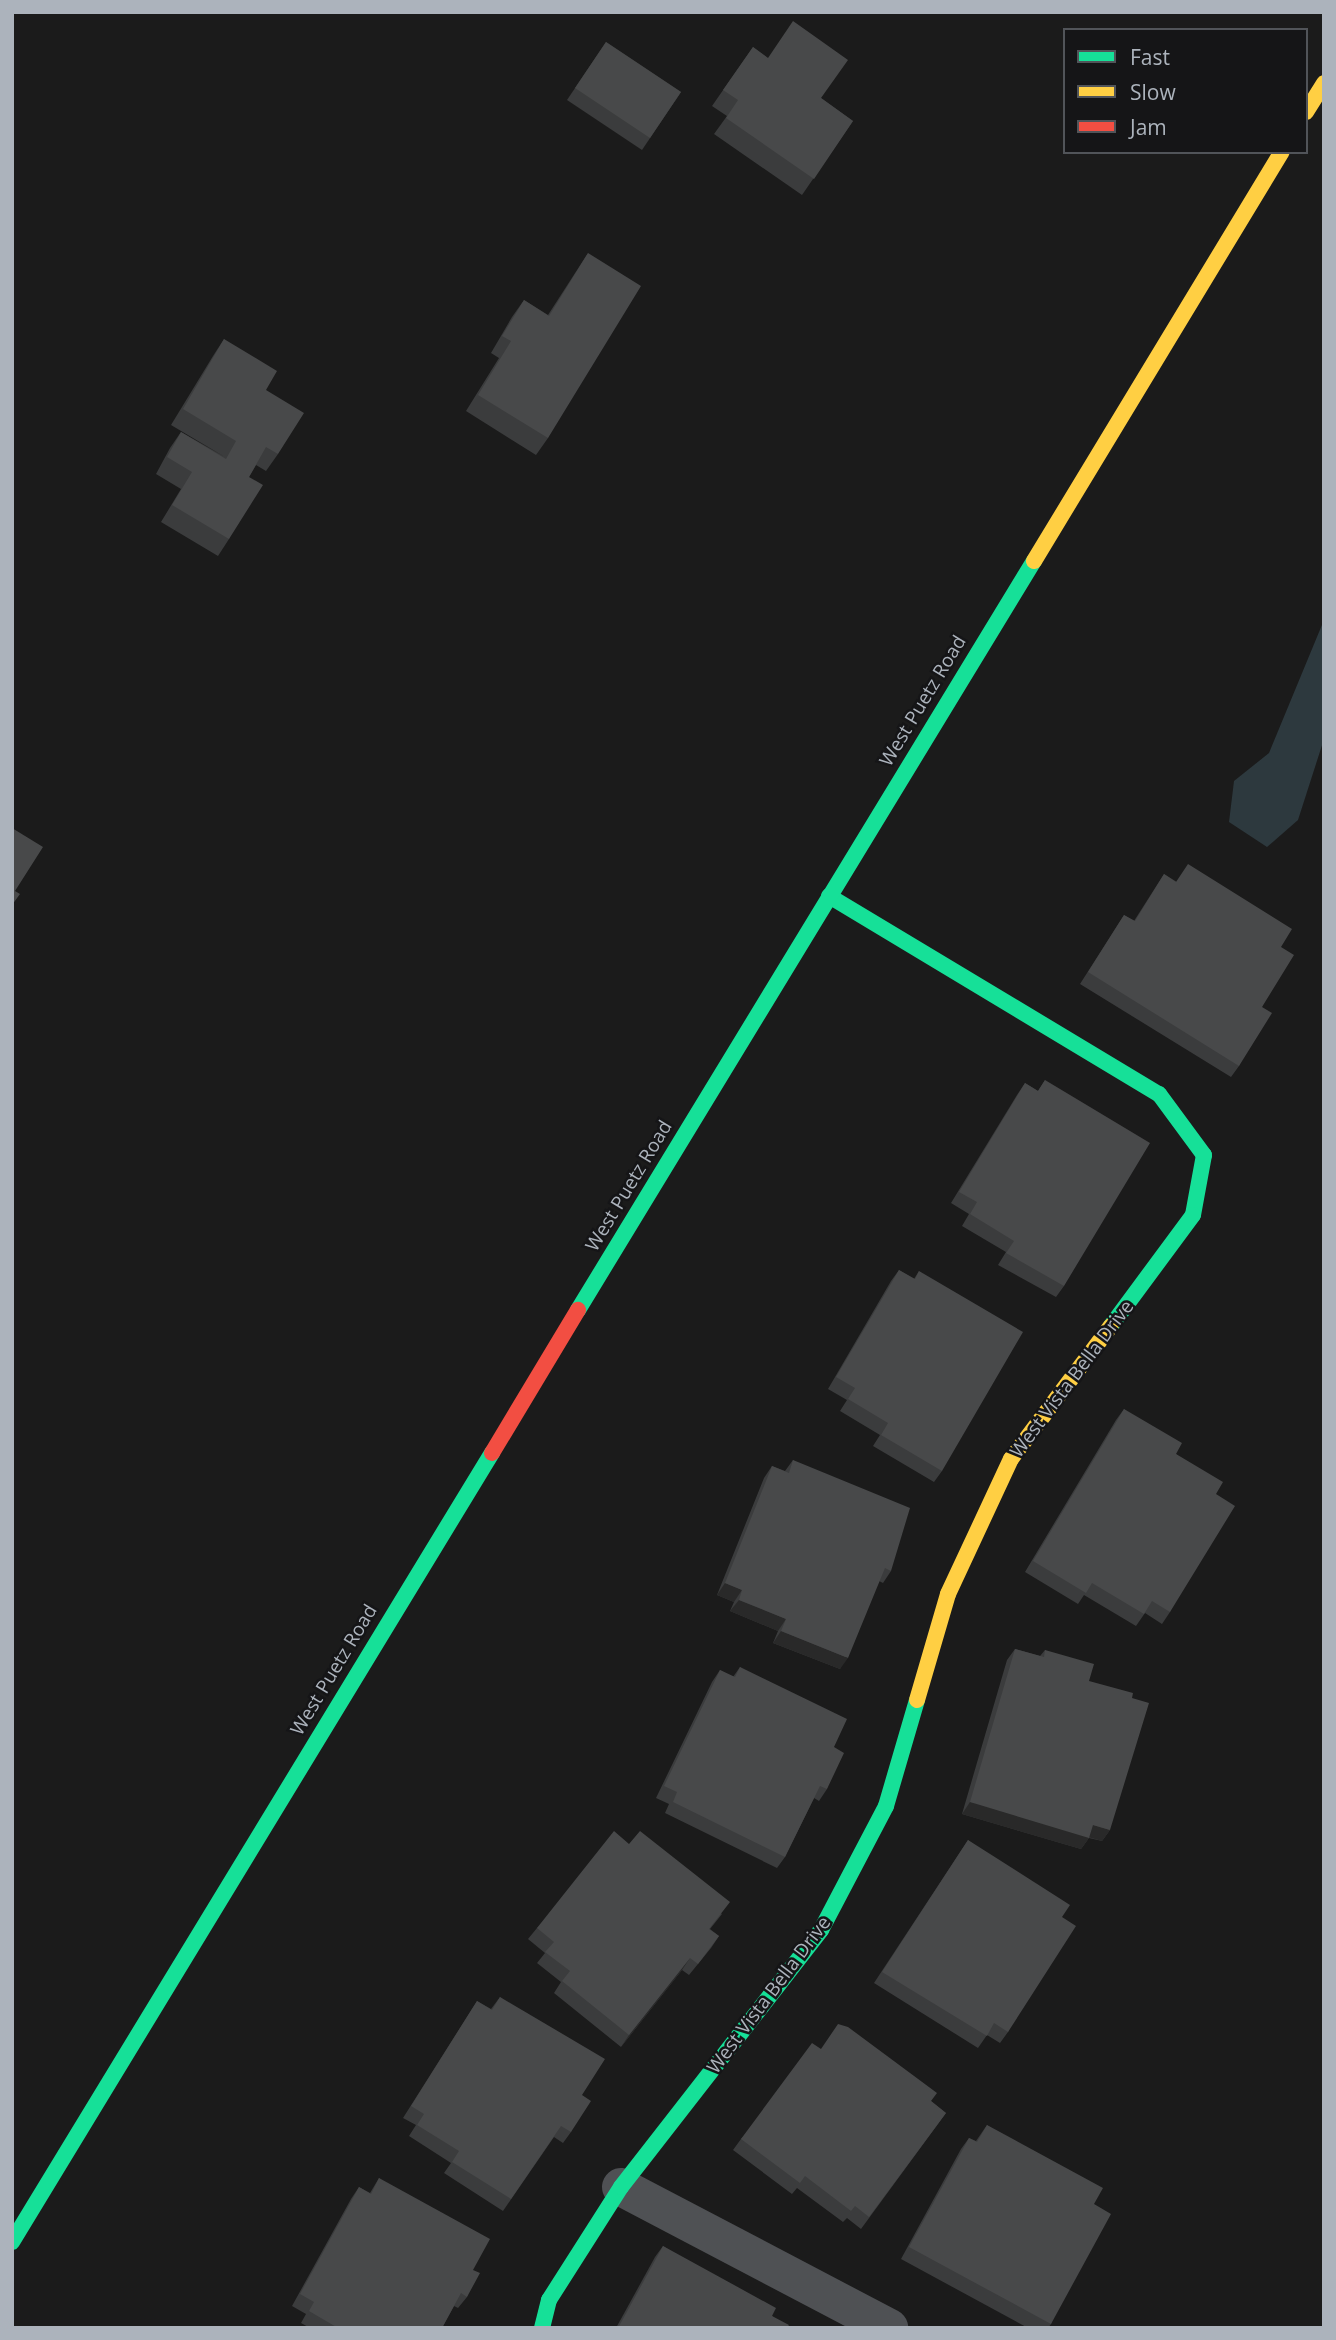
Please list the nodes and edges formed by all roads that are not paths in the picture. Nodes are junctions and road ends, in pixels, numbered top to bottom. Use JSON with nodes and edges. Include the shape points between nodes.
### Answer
{"nodes":[{"id":1,"x":1324,"y":83,"type":"edge"},
{"id":2,"x":1308,"y":109,"type":"edge"},
{"id":3,"x":1281,"y":154,"type":"edge"},
{"id":4,"x":829,"y":896,"type":"junction"},
{"id":5,"x":621,"y":2187,"type":"junction"},
{"id":6,"x":12,"y":2242,"type":"edge"},
{"id":7,"x":542,"y":2328,"type":"edge"},
{"id":8,"x":889,"y":2328,"type":"edge"}],
"edges":[{"from":1,"to":2,"type":"street"},
{"from":3,"to":4,"type":"street","name":"West Puetz Road"},
{"from":4,"to":5,"type":"street","name":"West Vista Bella Drive","via":[[1159,1094],[1204,1155],[1193,1215],[1011,1459],[948,1594],[886,1806],[821,1930]]},
{"from":4,"to":6,"type":"street","name":"West Puetz Road"},
{"from":5,"to":7,"type":"street","name":"West Vista Bella Drive","via":[[549,2300]]},
{"from":5,"to":8,"type":"street"}]}
